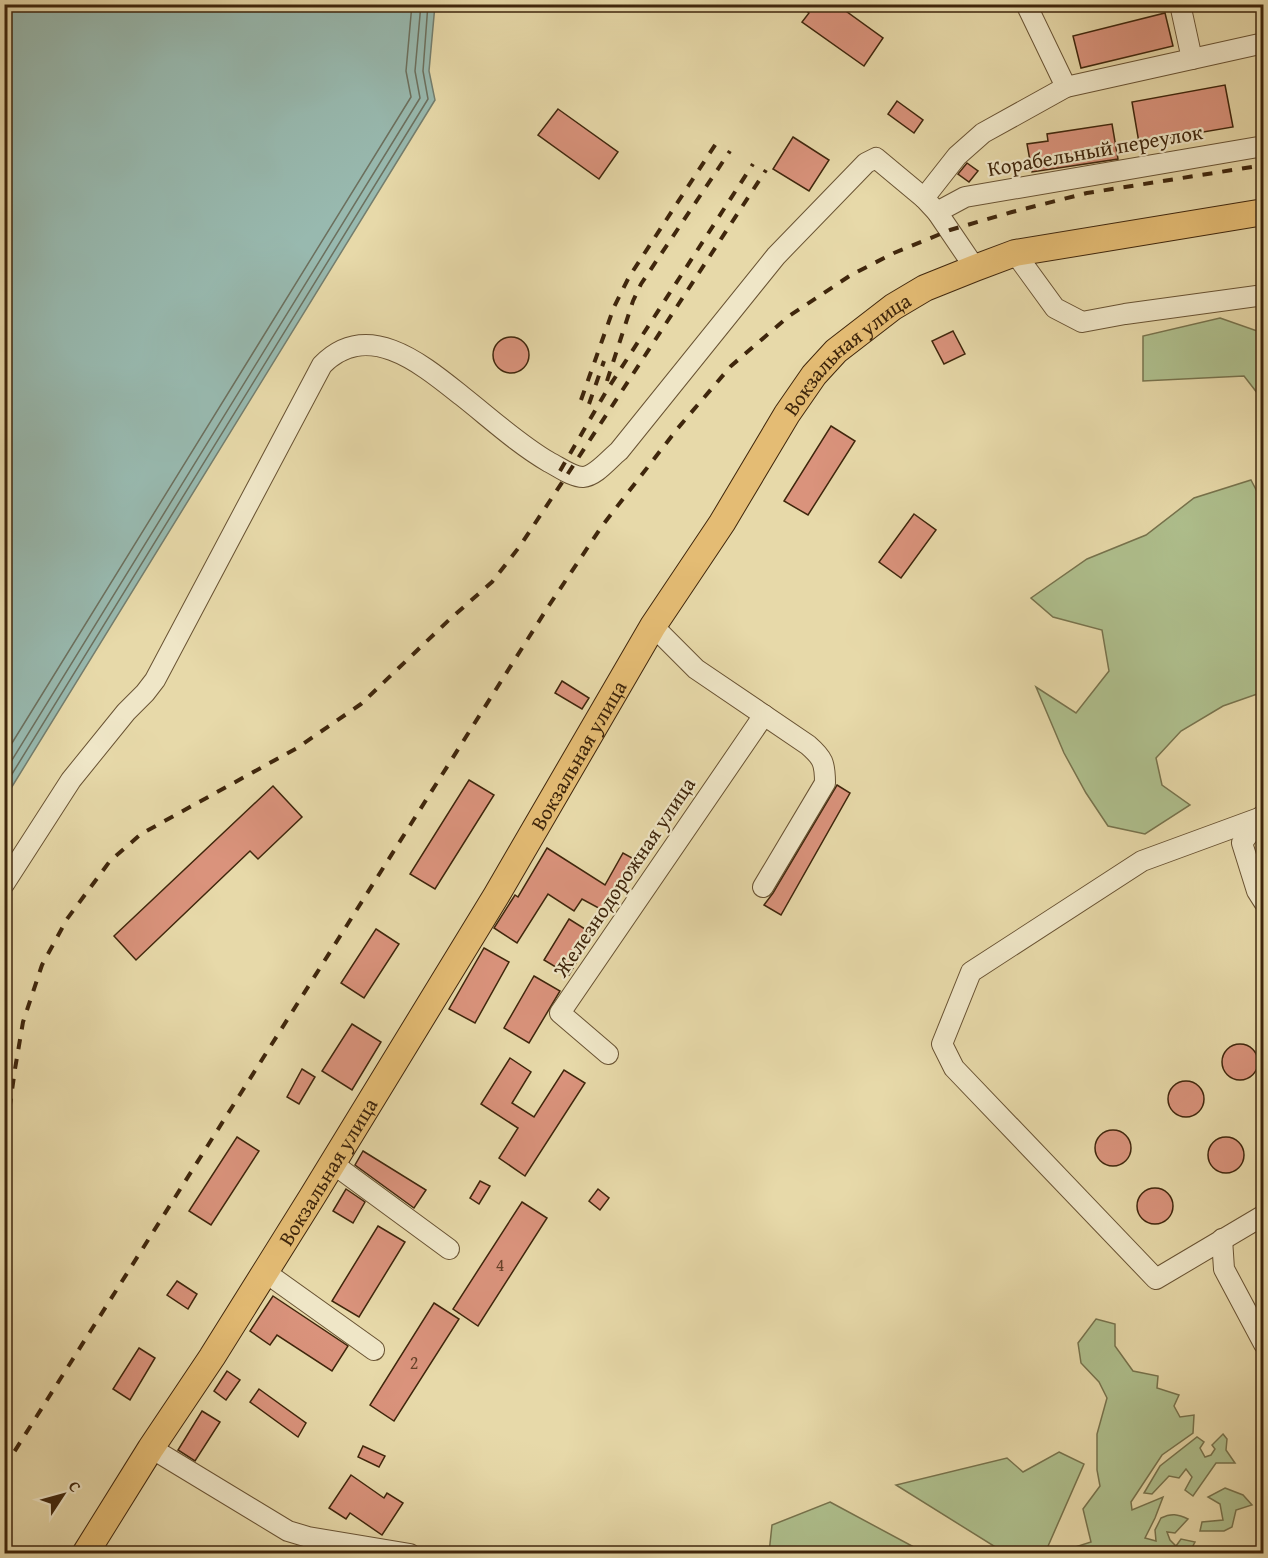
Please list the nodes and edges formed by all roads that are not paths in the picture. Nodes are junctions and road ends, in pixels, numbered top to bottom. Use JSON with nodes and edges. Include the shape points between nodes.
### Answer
{"nodes":[{"id":1,"x":1026,"y":4,"type":"edge"},
{"id":2,"x":1180,"y":4,"type":"edge"},
{"id":3,"x":1263,"y":43,"type":"edge"},
{"id":4,"x":1192,"y":59,"type":"junction"},
{"id":5,"x":1066,"y":87,"type":"junction"},
{"id":6,"x":1263,"y":146,"type":"edge"},
{"id":7,"x":930,"y":205,"type":"junction"},
{"id":8,"x":1263,"y":212,"type":"edge"},
{"id":9,"x":1015,"y":253,"type":"junction"},
{"id":10,"x":975,"y":268,"type":"junction"},
{"id":11,"x":1263,"y":295,"type":"edge"},
{"id":12,"x":653,"y":626,"type":"junction"},
{"id":13,"x":764,"y":716,"type":"junction"},
{"id":14,"x":1263,"y":816,"type":"edge"},
{"id":15,"x":4,"y":884,"type":"edge"},
{"id":16,"x":763,"y":887,"type":"dead end"},
{"id":17,"x":1263,"y":902,"type":"edge"},
{"id":18,"x":608,"y":1054,"type":"dead end"},
{"id":19,"x":332,"y":1163,"type":"junction"},
{"id":20,"x":1263,"y":1215,"type":"edge"},
{"id":21,"x":1222,"y":1239,"type":"junction"},
{"id":22,"x":449,"y":1249,"type":"dead end"},
{"id":23,"x":265,"y":1272,"type":"junction"},
{"id":24,"x":1263,"y":1344,"type":"edge"},
{"id":25,"x":374,"y":1350,"type":"dead end"},
{"id":26,"x":152,"y":1448,"type":"junction"},
{"id":27,"x":86,"y":1554,"type":"edge"},
{"id":28,"x":410,"y":1554,"type":"edge"}],
"edges":[{"from":1,"to":5,"type":"street"},
{"from":2,"to":4,"type":"street"},
{"from":3,"to":4,"type":"street"},
{"from":4,"to":5,"type":"street"},
{"from":5,"to":7,"type":"street","via":[[983,133],[957,156]]},
{"from":6,"to":7,"type":"street","name":"Корабельный переулок"},
{"from":7,"to":10,"type":"street"},
{"from":7,"to":15,"type":"street","via":[[876,158],[866,163],[776,256],[619,451],[593,474],[582,477],[539,456],[422,365],[397,352],[374,345],[350,347],[331,355],[322,364],[155,680],[71,780]]},
{"from":8,"to":9,"type":"main road","name":"Вокзальная улица"},
{"from":9,"to":10,"type":"main road","name":"Вокзальная улица"},
{"from":9,"to":11,"type":"street","via":[[1054,308],[1082,322]]},
{"from":10,"to":12,"type":"main road","name":"Вокзальная улица","via":[[925,288],[893,308],[836,351],[814,375]]},
{"from":12,"to":13,"type":"street","via":[[696,669]]},
{"from":12,"to":19,"type":"main road","name":"Вокзальная улица","via":[[496,896]]},
{"from":13,"to":16,"type":"street","via":[[820,756],[825,783]]},
{"from":13,"to":18,"type":"street","name":"Железнодорожная улица","via":[[560,1013]]},
{"from":14,"to":17,"type":"street","via":[[1242,843]]},
{"from":14,"to":21,"type":"street","via":[[1142,861],[971,972],[942,1044],[954,1068],[1156,1279]]},
{"from":19,"to":22,"type":"street"},
{"from":19,"to":23,"type":"main road","name":"Вокзальная улица"},
{"from":20,"to":21,"type":"street"},
{"from":21,"to":24,"type":"street","via":[[1224,1269]]},
{"from":23,"to":25,"type":"street"},
{"from":23,"to":26,"type":"main road","name":"Вокзальная улица"},
{"from":26,"to":27,"type":"main road","name":"Вокзальная улица"},
{"from":26,"to":28,"type":"street","via":[[288,1531]]}]}
